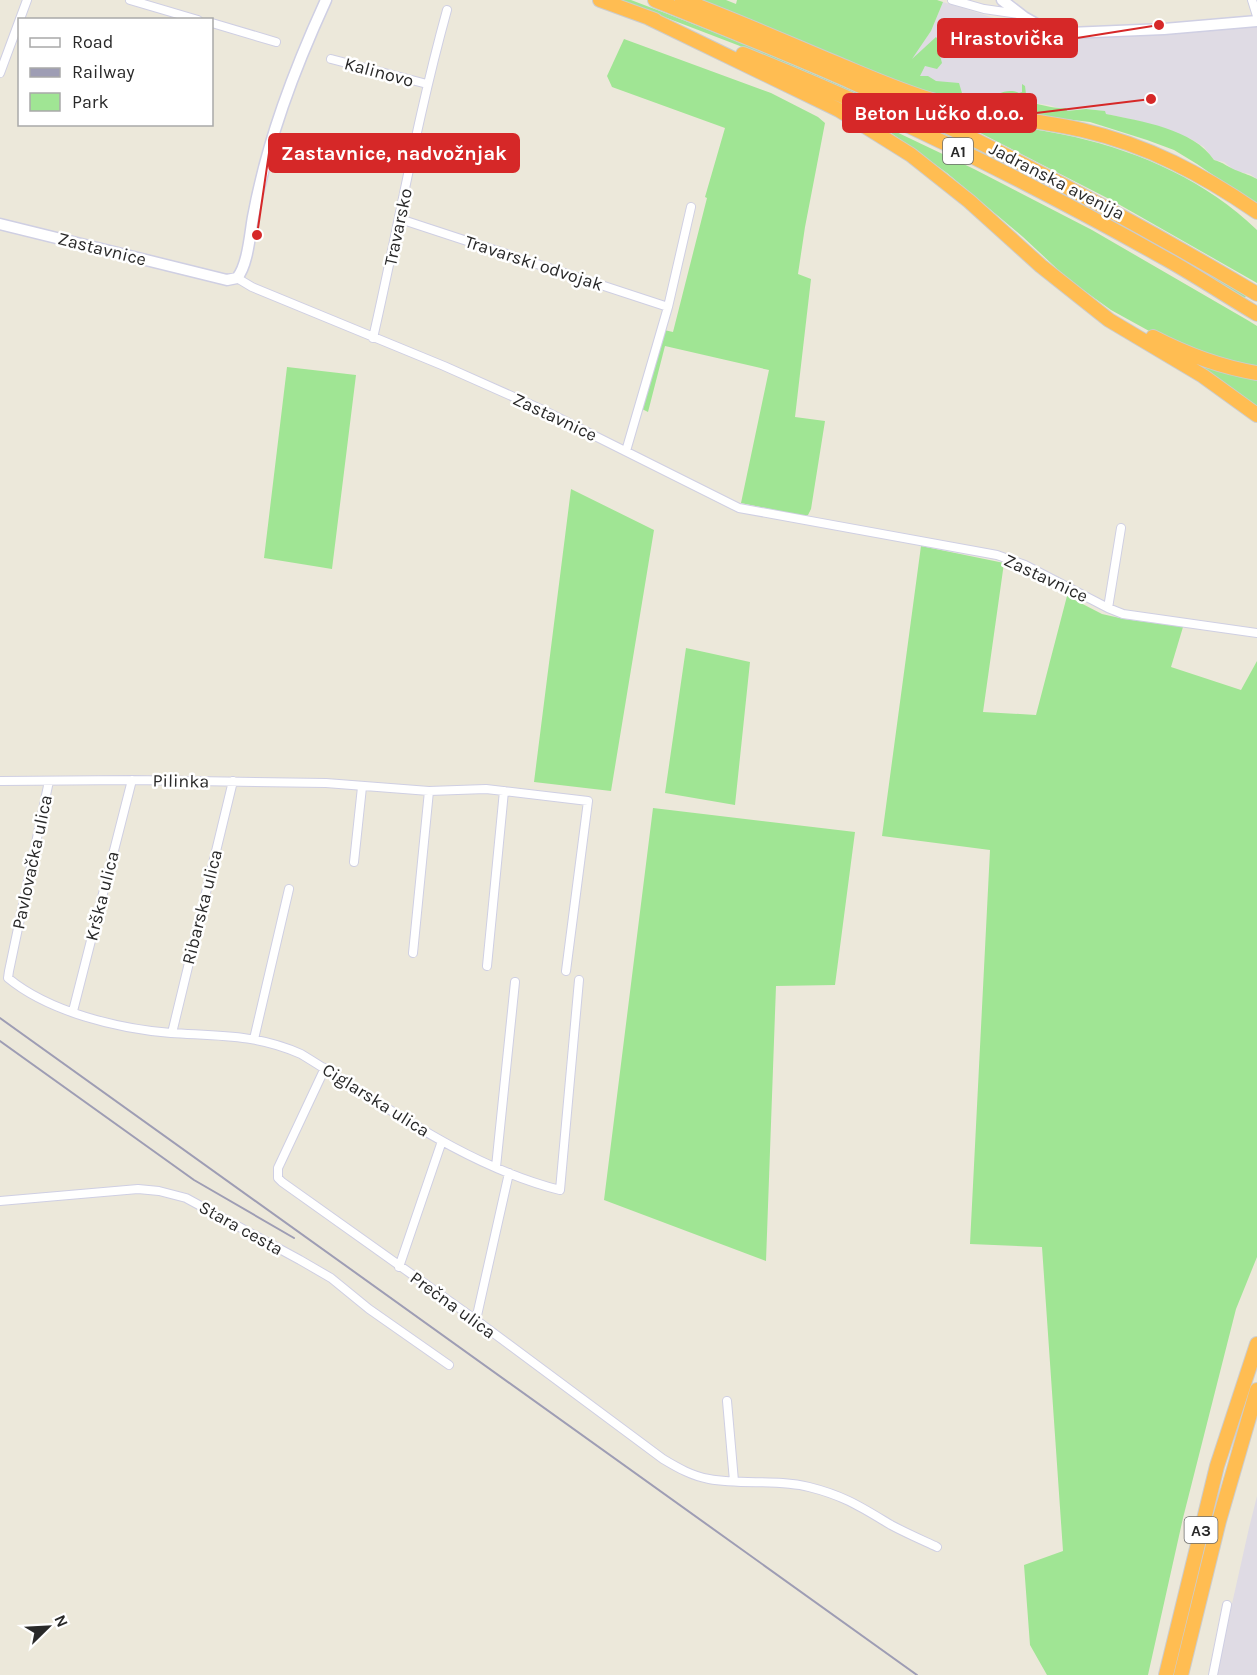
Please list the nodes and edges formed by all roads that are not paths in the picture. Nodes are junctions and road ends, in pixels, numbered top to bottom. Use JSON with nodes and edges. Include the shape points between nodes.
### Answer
{"nodes":[{"id":1,"x":27,"y":0,"type":"edge"},
{"id":2,"x":130,"y":0,"type":"edge"},
{"id":3,"x":326,"y":0,"type":"edge"},
{"id":4,"x":600,"y":0,"type":"edge"},
{"id":5,"x":655,"y":0,"type":"edge"},
{"id":6,"x":682,"y":0,"type":"edge"},
{"id":7,"x":952,"y":0,"type":"edge"},
{"id":8,"x":1002,"y":0,"type":"edge"},
{"id":9,"x":1252,"y":0,"type":"edge"},
{"id":10,"x":447,"y":10,"type":"dead end"},
{"id":11,"x":1020,"y":14,"type":"junction"},
{"id":12,"x":1257,"y":16,"type":"edge"},
{"id":13,"x":20,"y":18,"type":"edge"},
{"id":14,"x":191,"y":18,"type":"edge"},
{"id":15,"x":649,"y":18,"type":"junction"},
{"id":16,"x":1257,"y":21,"type":"edge"},
{"id":17,"x":213,"y":23,"type":"edge"},
{"id":18,"x":18,"y":25,"type":"edge"},
{"id":19,"x":276,"y":42,"type":"dead end"},
{"id":20,"x":331,"y":59,"type":"dead end"},
{"id":21,"x":0,"y":74,"type":"edge"},
{"id":22,"x":427,"y":84,"type":"junction"},
{"id":23,"x":1195,"y":172,"type":"junction"},
{"id":24,"x":691,"y":207,"type":"dead end"},
{"id":25,"x":1257,"y":212,"type":"edge"},
{"id":26,"x":400,"y":219,"type":"junction"},
{"id":27,"x":1257,"y":221,"type":"edge"},
{"id":28,"x":0,"y":224,"type":"edge"},
{"id":29,"x":237,"y":278,"type":"junction"},
{"id":30,"x":1257,"y":294,"type":"edge"},
{"id":31,"x":668,"y":307,"type":"junction"},
{"id":32,"x":1095,"y":308,"type":"junction"},
{"id":33,"x":1256,"y":314,"type":"edge"},
{"id":34,"x":373,"y":338,"type":"junction"},
{"id":35,"x":1257,"y":373,"type":"edge"},
{"id":36,"x":1257,"y":415,"type":"edge"},
{"id":37,"x":626,"y":452,"type":"junction"},
{"id":38,"x":1121,"y":528,"type":"dead end"},
{"id":39,"x":1108,"y":608,"type":"junction"},
{"id":40,"x":1257,"y":633,"type":"edge"},
{"id":41,"x":132,"y":780,"type":"junction"},
{"id":42,"x":0,"y":781,"type":"edge"},
{"id":43,"x":49,"y":781,"type":"junction"},
{"id":44,"x":232,"y":781,"type":"junction"},
{"id":45,"x":362,"y":787,"type":"junction"},
{"id":46,"x":504,"y":791,"type":"junction"},
{"id":47,"x":429,"y":792,"type":"junction"},
{"id":48,"x":354,"y":862,"type":"dead end"},
{"id":49,"x":289,"y":889,"type":"dead end"},
{"id":50,"x":413,"y":953,"type":"dead end"},
{"id":51,"x":487,"y":966,"type":"dead end"},
{"id":52,"x":566,"y":971,"type":"dead end"},
{"id":53,"x":8,"y":978,"type":"joint"},
{"id":54,"x":579,"y":980,"type":"dead end"},
{"id":55,"x":515,"y":982,"type":"dead end"},
{"id":56,"x":73,"y":1011,"type":"junction"},
{"id":57,"x":172,"y":1033,"type":"junction"},
{"id":58,"x":254,"y":1039,"type":"junction"},
{"id":59,"x":325,"y":1068,"type":"junction"},
{"id":60,"x":442,"y":1141,"type":"junction"},
{"id":61,"x":496,"y":1167,"type":"junction"},
{"id":62,"x":509,"y":1173,"type":"junction"},
{"id":63,"x":0,"y":1201,"type":"edge"},
{"id":64,"x":399,"y":1267,"type":"junction"},
{"id":65,"x":476,"y":1320,"type":"junction"},
{"id":66,"x":1257,"y":1344,"type":"edge"},
{"id":67,"x":449,"y":1365,"type":"dead end"},
{"id":68,"x":1257,"y":1390,"type":"edge"},
{"id":69,"x":727,"y":1401,"type":"dead end"},
{"id":70,"x":1253,"y":1412,"type":"edge"},
{"id":71,"x":734,"y":1481,"type":"junction"},
{"id":72,"x":937,"y":1547,"type":"dead end"},
{"id":73,"x":1227,"y":1605,"type":"dead end"},
{"id":74,"x":1166,"y":1675,"type":"edge"},
{"id":75,"x":1181,"y":1675,"type":"edge"},
{"id":76,"x":1213,"y":1675,"type":"edge"}],
"edges":[{"from":1,"to":13,"type":"street"},
{"from":2,"to":14,"type":"street"},
{"from":3,"to":29,"type":"main road","via":[[294,72],[271,141],[244,267]]},
{"from":4,"to":15,"type":"highway","name":"Jadranska avenija","number":"A1"},
{"from":5,"to":30,"type":"highway","name":"Jadranska avenija","number":"A1","via":[[841,77],[959,132],[1148,230]]},
{"from":6,"to":23,"type":"highway","via":[[893,87],[984,113],[1081,130],[1167,157]]},
{"from":7,"to":11,"type":"street"},
{"from":8,"to":11,"type":"main road"},
{"from":9,"to":12,"type":"street"},
{"from":10,"to":22,"type":"street","name":"Travarsko"},
{"from":11,"to":16,"type":"main road","via":[[1045,29],[1069,33]]},
{"from":15,"to":32,"type":"highway","via":[[839,110],[911,155],[969,201],[1041,267]]},
{"from":15,"to":33,"type":"highway","name":"Jadranska avenija","number":"A1","via":[[841,95],[1037,189],[1170,261]]},
{"from":17,"to":19,"type":"street"},
{"from":18,"to":21,"type":"street"},
{"from":20,"to":22,"type":"street","name":"Kalinovo"},
{"from":22,"to":26,"type":"street","name":"Travarsko"},
{"from":23,"to":25,"type":"highway"},
{"from":23,"to":27,"type":"highway"},
{"from":24,"to":31,"type":"street"},
{"from":26,"to":31,"type":"street","name":"Travarski odvojak"},
{"from":26,"to":34,"type":"street","name":"Travarsko"},
{"from":28,"to":29,"type":"main road","name":"Zastavnice","via":[[227,280]]},
{"from":29,"to":34,"type":"street","name":"Zastavnice"},
{"from":31,"to":37,"type":"street"},
{"from":32,"to":35,"type":"highway","via":[[1174,348]]},
{"from":32,"to":36,"type":"highway"},
{"from":34,"to":37,"type":"street","name":"Zastavnice","via":[[543,410]]},
{"from":37,"to":39,"type":"street","name":"Zastavnice","via":[[739,508],[997,555],[1025,565]]},
{"from":38,"to":39,"type":"street","name":"Zastavnice"},
{"from":39,"to":40,"type":"street","name":"Zastavnice","via":[[1123,614]]},
{"from":41,"to":43,"type":"street","name":"Pilinka"},
{"from":41,"to":44,"type":"street","name":"Pilinka"},
{"from":41,"to":56,"type":"street","name":"Krška ulica"},
{"from":42,"to":43,"type":"street","name":"Pilinka"},
{"from":43,"to":53,"type":"street","name":"Pavlovačka ulica"},
{"from":44,"to":45,"type":"street","name":"Pilinka"},
{"from":44,"to":57,"type":"street","name":"Ribarska ulica"},
{"from":45,"to":47,"type":"street","name":"Pilinka"},
{"from":45,"to":48,"type":"street"},
{"from":46,"to":47,"type":"street","name":"Pilinka"},
{"from":46,"to":51,"type":"street"},
{"from":46,"to":52,"type":"street","name":"Pilinka","via":[[588,801]]},
{"from":47,"to":50,"type":"street"},
{"from":49,"to":58,"type":"street"},
{"from":53,"to":56,"type":"street","name":"Ciglarska ulica","via":[[42,1000]]},
{"from":54,"to":62,"type":"street","name":"Ciglarska ulica","via":[[560,1190]]},
{"from":55,"to":61,"type":"street"},
{"from":56,"to":57,"type":"street","name":"Ciglarska ulica","via":[[120,1027]]},
{"from":57,"to":58,"type":"street","name":"Ciglarska ulica"},
{"from":58,"to":59,"type":"street","name":"Ciglarska ulica","via":[[290,1049]]},
{"from":59,"to":60,"type":"street","name":"Ciglarska ulica"},
{"from":59,"to":64,"type":"street","name":"Prečna ulica","via":[[276,1173]]},
{"from":60,"to":61,"type":"street","name":"Ciglarska ulica"},
{"from":60,"to":64,"type":"street"},
{"from":61,"to":62,"type":"street","name":"Ciglarska ulica"},
{"from":62,"to":65,"type":"street"},
{"from":63,"to":67,"type":"street","name":"Stara cesta","via":[[138,1190],[186,1198],[331,1278]]},
{"from":64,"to":65,"type":"street","name":"Prečna ulica"},
{"from":65,"to":71,"type":"street","name":"Prečna ulica","via":[[663,1459],[693,1475]]},
{"from":66,"to":74,"type":"highway","number":"A3","via":[[1217,1466]]},
{"from":68,"to":70,"type":"highway","number":"A3"},
{"from":69,"to":71,"type":"street"},
{"from":70,"to":75,"type":"highway","number":"A3","via":[[1219,1521]]},
{"from":71,"to":72,"type":"street","name":"Prečna ulica","via":[[806,1486],[843,1497]]},
{"from":73,"to":76,"type":"street"}]}
